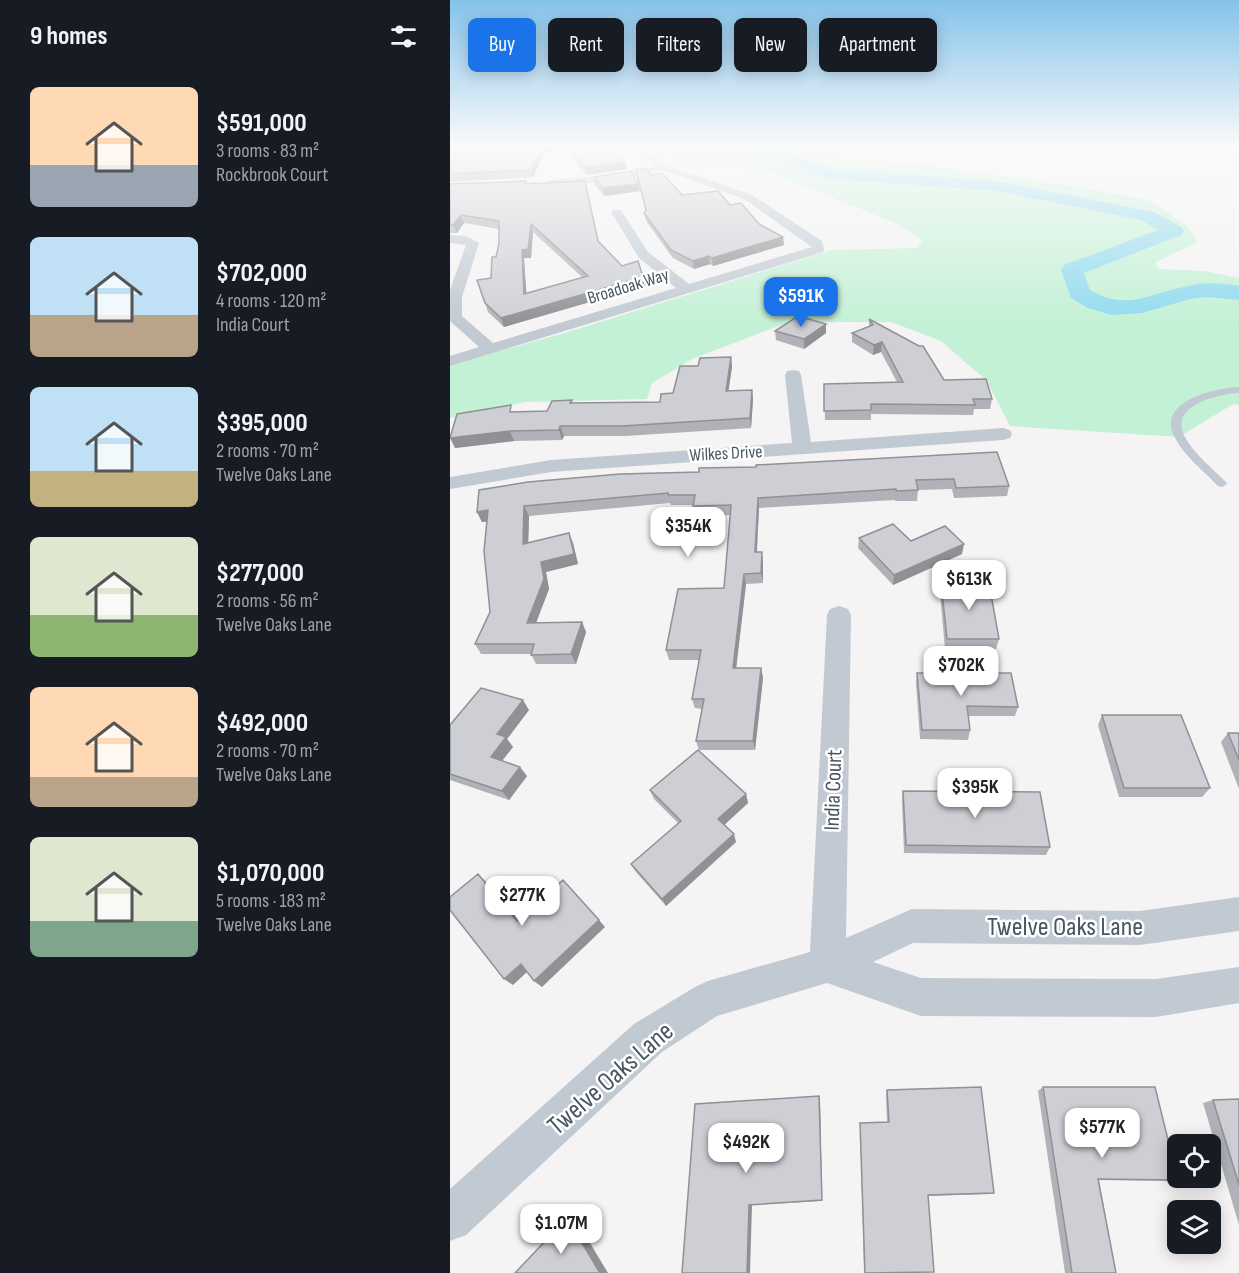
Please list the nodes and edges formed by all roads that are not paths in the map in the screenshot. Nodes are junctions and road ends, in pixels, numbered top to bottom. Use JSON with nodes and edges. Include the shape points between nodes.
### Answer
{"nodes":[{"id":1,"x":763,"y":207,"type":"edge"},
{"id":2,"x":617,"y":212,"type":"dead end"},
{"id":3,"x":450,"y":239,"type":"edge"},
{"id":4,"x":687,"y":289,"type":"junction"},
{"id":5,"x":491,"y":349,"type":"junction"},
{"id":6,"x":450,"y":361,"type":"edge"},
{"id":7,"x":793,"y":375,"type":"dead end"},
{"id":8,"x":1239,"y":390,"type":"edge"},
{"id":9,"x":1003,"y":434,"type":"dead end"},
{"id":10,"x":802,"y":450,"type":"junction"},
{"id":11,"x":450,"y":483,"type":"edge"},
{"id":12,"x":1222,"y":484,"type":"dead end"},
{"id":13,"x":839,"y":615,"type":"dead end"},
{"id":14,"x":1239,"y":914,"type":"edge"},
{"id":15,"x":827,"y":966,"type":"junction"},
{"id":16,"x":1239,"y":985,"type":"edge"},
{"id":17,"x":450,"y":1219,"type":"edge"}],
"edges":[{"from":1,"to":4,"type":"street","name":"Broadoak Way","via":[[818,244],[818,249]]},
{"from":2,"to":4,"type":"street","via":[[639,249]]},
{"from":3,"to":5,"type":"street","via":[[473,243],[453,301],[454,316]]},
{"from":4,"to":5,"type":"street","name":"Broadoak Way"},
{"from":5,"to":6,"type":"street","name":"Broadoak Way"},
{"from":7,"to":10,"type":"street"},
{"from":8,"to":12,"type":"lane","via":[[1202,397],[1180,413],[1177,430],[1184,444]]},
{"from":9,"to":10,"type":"street","name":"Wilkes Drive"},
{"from":10,"to":11,"type":"street","name":"Wilkes Drive","via":[[551,466]]},
{"from":13,"to":15,"type":"street","name":"India Court"},
{"from":14,"to":15,"type":"street","name":"Twelve Oaks Lane","via":[[1140,928],[912,926]]},
{"from":15,"to":16,"type":"street","via":[[921,997],[1156,998]]},
{"from":15,"to":17,"type":"street","name":"Twelve Oaks Lane","via":[[708,1000],[648,1038]]}]}
